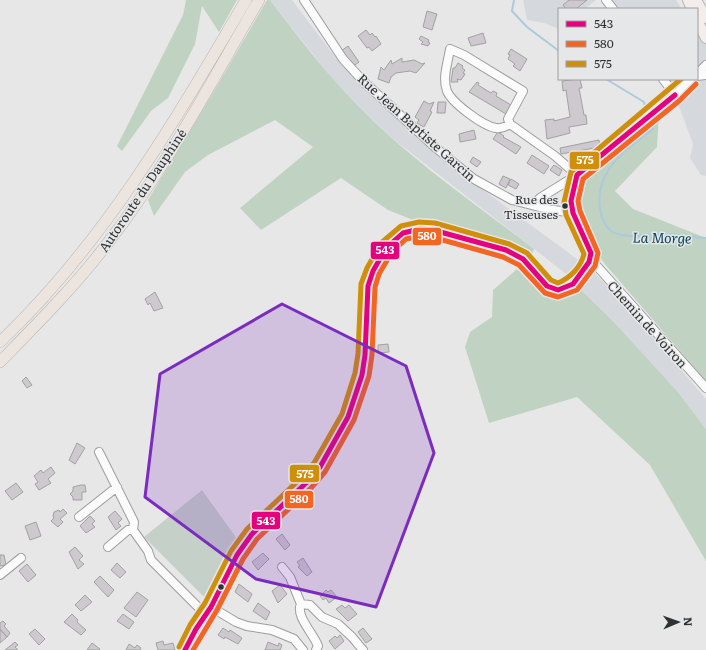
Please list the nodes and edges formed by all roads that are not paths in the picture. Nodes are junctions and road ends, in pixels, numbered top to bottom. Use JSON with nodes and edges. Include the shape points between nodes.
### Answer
{"nodes":[{"id":1,"x":246,"y":0,"type":"edge"},
{"id":2,"x":259,"y":0,"type":"edge"},
{"id":3,"x":304,"y":0,"type":"edge"},
{"id":4,"x":606,"y":0,"type":"edge"},
{"id":5,"x":696,"y":0,"type":"edge"},
{"id":6,"x":612,"y":8,"type":"edge"},
{"id":7,"x":706,"y":18,"type":"edge"},
{"id":8,"x":698,"y":22,"type":"edge"},
{"id":9,"x":706,"y":38,"type":"edge"},
{"id":10,"x":706,"y":65,"type":"edge"},
{"id":11,"x":698,"y":74,"type":"edge"},
{"id":12,"x":664,"y":80,"type":"edge"},
{"id":13,"x":690,"y":80,"type":"edge"},
{"id":14,"x":675,"y":95,"type":"junction"},
{"id":15,"x":510,"y":124,"type":"junction"},
{"id":16,"x":577,"y":175,"type":"junction"},
{"id":17,"x":534,"y":204,"type":"junction"},
{"id":18,"x":572,"y":213,"type":"junction"},
{"id":19,"x":587,"y":265,"type":"junction"},
{"id":20,"x":0,"y":342,"type":"edge"},
{"id":21,"x":0,"y":362,"type":"edge"},
{"id":22,"x":706,"y":388,"type":"edge"},
{"id":23,"x":99,"y":452,"type":"dead end"},
{"id":24,"x":117,"y":487,"type":"junction"},
{"id":25,"x":79,"y":516,"type":"dead end"},
{"id":26,"x":133,"y":530,"type":"junction"},
{"id":27,"x":108,"y":547,"type":"dead end"},
{"id":28,"x":21,"y":558,"type":"dead end"},
{"id":29,"x":282,"y":567,"type":"dead end"},
{"id":30,"x":0,"y":575,"type":"edge"},
{"id":31,"x":301,"y":604,"type":"junction"},
{"id":32,"x":211,"y":606,"type":"junction"},
{"id":33,"x":205,"y":614,"type":"junction"},
{"id":34,"x":185,"y":650,"type":"edge"},
{"id":35,"x":303,"y":650,"type":"edge"},
{"id":36,"x":316,"y":650,"type":"edge"},
{"id":37,"x":362,"y":650,"type":"edge"}],
"edges":[{"from":1,"to":20,"type":"highway","name":"Autoroute du Dauphiné","via":[[148,162],[114,212],[68,270]]},
{"from":2,"to":21,"type":"highway","name":"Autoroute du Dauphiné","via":[[160,167],[108,244],[63,298]]},
{"from":3,"to":17,"type":"street","name":"Rue Jean Baptiste Garcin","via":[[343,59],[363,81],[436,148],[474,179],[512,200]]},
{"from":4,"to":6,"type":"street"},
{"from":5,"to":7,"type":"main road"},
{"from":8,"to":9,"type":"main road"},
{"from":10,"to":11,"type":"street"},
{"from":12,"to":14,"type":"street"},
{"from":13,"to":14,"type":"street"},
{"from":14,"to":16,"type":"street"},
{"from":15,"to":15,"type":"street","via":[[508,120],[523,91],[450,49],[445,78],[448,92],[462,109],[494,128],[501,129]]},
{"from":15,"to":16,"type":"street"},
{"from":16,"to":17,"type":"street"},
{"from":16,"to":18,"type":"street","via":[[571,201]]},
{"from":17,"to":18,"type":"street","name":"Rue Jean Baptiste Garcin"},
{"from":18,"to":19,"type":"street","via":[[591,253]]},
{"from":19,"to":22,"type":"street","name":"Chemin de Voiron","via":[[595,264]]},
{"from":19,"to":32,"type":"street","via":[[573,284],[558,290],[548,286],[523,259],[506,250],[448,233],[420,229],[403,233],[386,248],[378,259],[368,286],[362,375],[348,417],[320,467],[252,534],[237,555]]},
{"from":23,"to":24,"type":"street"},
{"from":24,"to":25,"type":"street"},
{"from":24,"to":26,"type":"street","via":[[134,522]]},
{"from":26,"to":27,"type":"street","via":[[128,530]]},
{"from":26,"to":33,"type":"street","via":[[148,551],[151,560]]},
{"from":28,"to":30,"type":"street"},
{"from":29,"to":31,"type":"street","via":[[290,576]]},
{"from":31,"to":36,"type":"street","via":[[300,615],[316,640]]},
{"from":31,"to":37,"type":"street","via":[[310,605],[322,617],[338,624]]},
{"from":32,"to":33,"type":"street"},
{"from":32,"to":35,"type":"street","via":[[236,622],[272,630],[294,639]]},
{"from":33,"to":34,"type":"street"}]}
